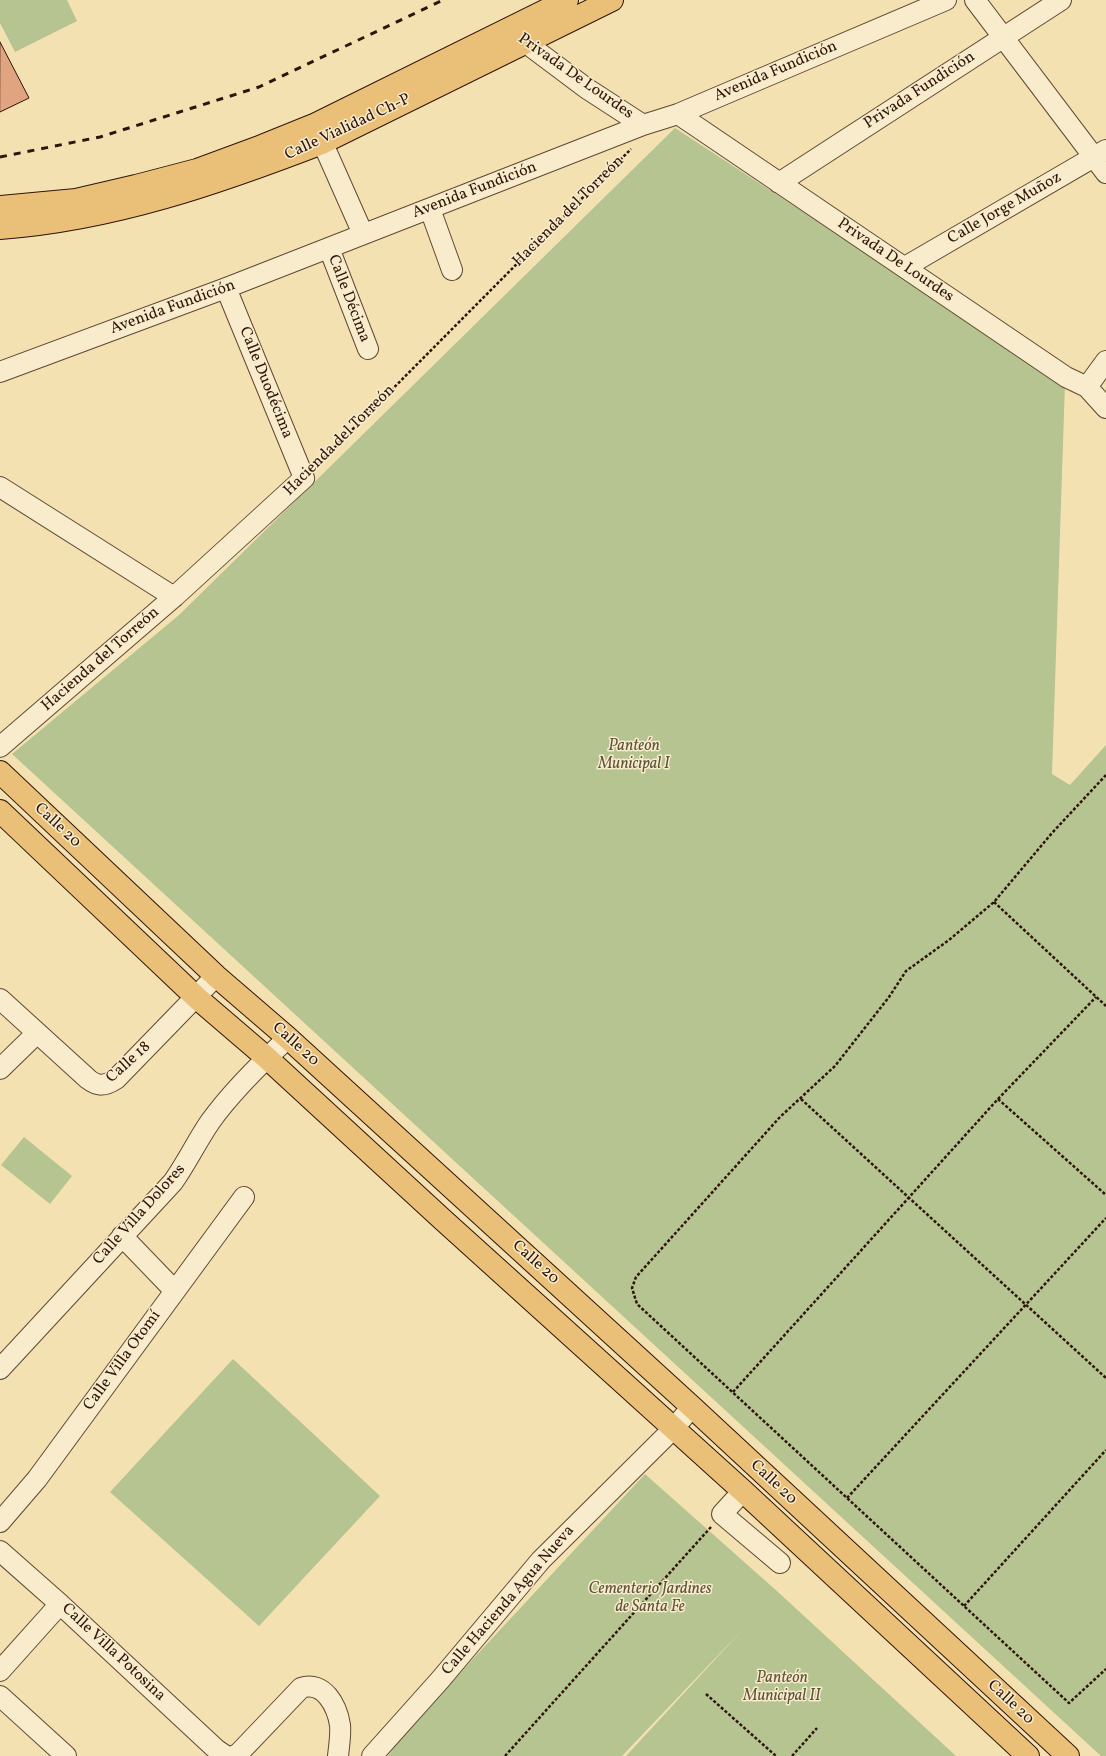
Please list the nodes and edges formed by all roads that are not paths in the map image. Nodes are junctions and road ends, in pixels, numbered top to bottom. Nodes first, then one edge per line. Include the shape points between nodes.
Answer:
1 (567, 0) edge
2 (612, 0) edge
3 (946, 0) edge
4 (975, 0) edge
5 (1061, 0) edge
6 (516, 36) junction
7 (1003, 37) junction
8 (678, 114) junction
9 (643, 125) junction
10 (318, 134) junction
11 (1100, 154) edge
12 (1106, 173) edge
13 (779, 183) junction
14 (0, 208) edge
15 (430, 209) junction
16 (0, 228) edge
17 (363, 234) junction
18 (329, 248) junction
19 (905, 267) junction
20 (452, 270) dead end
21 (226, 288) junction
22 (368, 350) dead end
23 (1106, 360) edge
24 (0, 372) edge
25 (1087, 387) junction
26 (1106, 408) edge
27 (304, 478) joint
28 (0, 487) edge
29 (174, 597) junction
30 (1, 748) edge
31 (0, 772) edge
32 (0, 811) edge
33 (114, 879) junction
34 (94, 900) junction
35 (216, 976) junction
36 (197, 998) junction
37 (0, 999) edge
38 (37, 1033) junction
39 (288, 1038) junction
40 (267, 1058) junction
41 (0, 1069) edge
42 (244, 1197) dead end
43 (497, 1229) junction
44 (122, 1236) junction
45 (475, 1250) junction
46 (174, 1290) junction
47 (0, 1369) edge
48 (692, 1407) junction
49 (673, 1429) junction
50 (743, 1491) junction
51 (0, 1522) edge
52 (821, 1528) junction
53 (802, 1548) junction
54 (0, 1551) edge
55 (780, 1563) dead end
56 (60, 1604) junction
57 (0, 1671) edge
58 (0, 1696) edge
59 (376, 1751) edge
60 (66, 1756) edge
61 (226, 1756) edge
62 (233, 1756) edge
63 (338, 1756) edge
64 (1028, 1756) edge
65 (1068, 1756) edge

1 - 6 main road, Calle Vialidad Ch-P
2 - 6 main road, Calle Vialidad Ch-P
3 - 8 street, Avenida Fundición
4 - 7 street
5 - 7 street, Privada Fundición
6 - 9 street, Privada De Lourdes via 586,88
6 - 10 main road, Calle Vialidad Ch-P
7 - 11 street
7 - 13 street, Privada Fundición
8 - 9 street, Avenida Fundición
8 - 13 street, Privada De Lourdes
9 - 15 street, Avenida Fundición
10 - 14 main road, Calle Vialidad Ch-P via 262,146 197,170 76,200
10 - 16 main road, Calle Vialidad Ch-P via 200,187 140,205 77,219
10 - 17 street
11 - 12 street
11 - 19 street, Calle Jorge Muñoz
13 - 19 street, Privada De Lourdes
15 - 17 street, Avenida Fundición
15 - 20 street
17 - 18 street, Avenida Fundición
18 - 21 street, Avenida Fundición
18 - 22 street, Calle Décima
19 - 25 street, Privada De Lourdes via 1066,377
21 - 24 street, Avenida Fundición
21 - 27 street, Calle Duodécima
23 - 25 street
25 - 26 street
27 - 29 street, Hacienda del Torreón
28 - 29 street
29 - 30 street, Hacienda del Torreón
31 - 33 main road, Calle 20
32 - 34 main road, Calle 20
33 - 34 main road
33 - 35 main road, Calle 20
34 - 36 main road, Calle 20
35 - 36 street, Calle 18
35 - 39 main road, Calle 20
36 - 38 street, Calle 18 via 116,1079 102,1086 88,1079
36 - 40 main road, Calle 20
37 - 38 street, Calle 18
38 - 41 street
39 - 40 street, Calle Villa Dolores
39 - 43 main road, Calle 20
40 - 44 street, Calle Villa Dolores via 211,1121 173,1182
40 - 45 main road, Calle 20
42 - 46 street, Calle Villa Otomí
43 - 45 main road
43 - 48 main road, Calle 20
44 - 46 street
44 - 47 street, Calle Villa Dolores
45 - 49 main road, Calle 20
46 - 51 street, Calle Villa Otomí via 37,1479
48 - 49 street, Calle Hacienda Agua Nueva
48 - 52 main road, Calle 20
49 - 50 main road, Calle 20
49 - 59 street, Calle Hacienda Agua Nueva via 541,1560 440,1680
50 - 53 main road, Calle 20
50 - 55 street via 722,1514
52 - 53 main road
52 - 65 main road, Calle 20
53 - 64 main road, Calle 20
54 - 56 street, Calle Villa Potosina
56 - 57 street
56 - 61 street, Calle Villa Potosina
58 - 60 street
62 - 63 street via 238,1754 301,1688 307,1686 316,1687 328,1695 335,1707 340,1726

